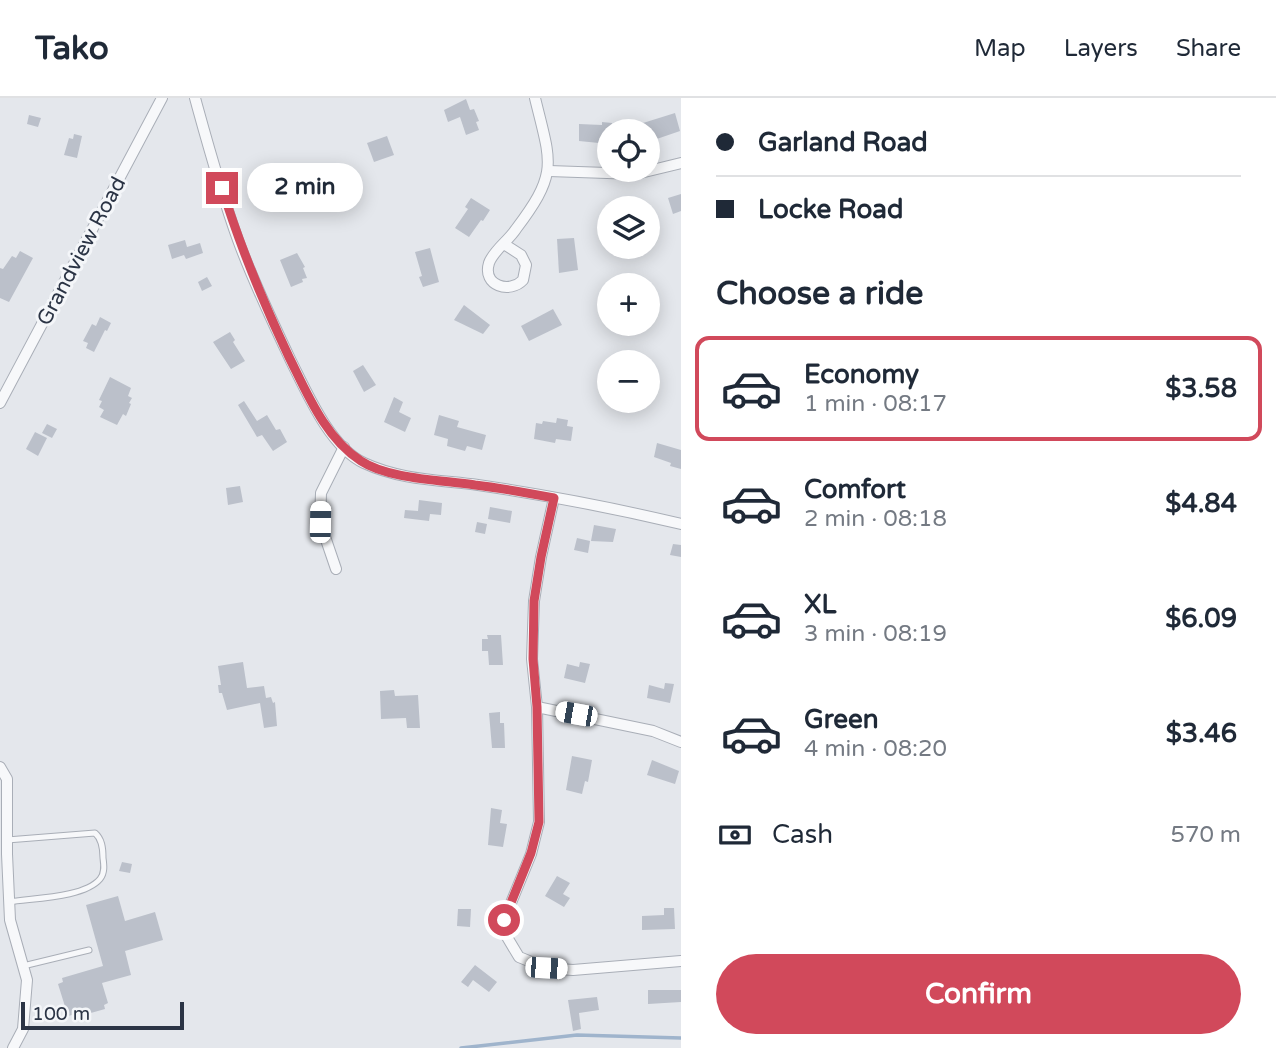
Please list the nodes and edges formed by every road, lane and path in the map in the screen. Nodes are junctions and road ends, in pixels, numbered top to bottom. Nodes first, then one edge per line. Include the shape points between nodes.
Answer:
1 (162, 98) edge
2 (195, 98) edge
3 (536, 98) edge
4 (681, 163) edge
5 (549, 172) junction
6 (504, 244) dead end
7 (0, 403) edge
8 (344, 447) junction
9 (554, 498) junction
10 (681, 524) edge
11 (336, 569) dead end
12 (537, 707) junction
13 (681, 742) edge
14 (0, 767) edge
15 (7, 840) junction
16 (9, 902) junction
17 (89, 950) dead end
18 (681, 961) edge
19 (23, 966) junction
20 (13, 1048) edge

1 - 7 street, Grandview Road
2 - 8 street via 238,240 269,314 309,397
3 - 5 street
4 - 5 street via 636,174
5 - 6 street via 537,200
8 - 9 street via 362,462 405,476
8 - 11 street via 321,493 320,522
9 - 10 street
9 - 12 street via 534,601
12 - 13 street via 641,728
12 - 18 street via 539,822 504,920 507,937 519,957 546,968
14 - 15 street via 7,779
15 - 16 street
15 - 16 lane via 95,833 104,859 100,879 83,891
16 - 19 street
17 - 19 lane
19 - 20 street via 27,980 23,1029

